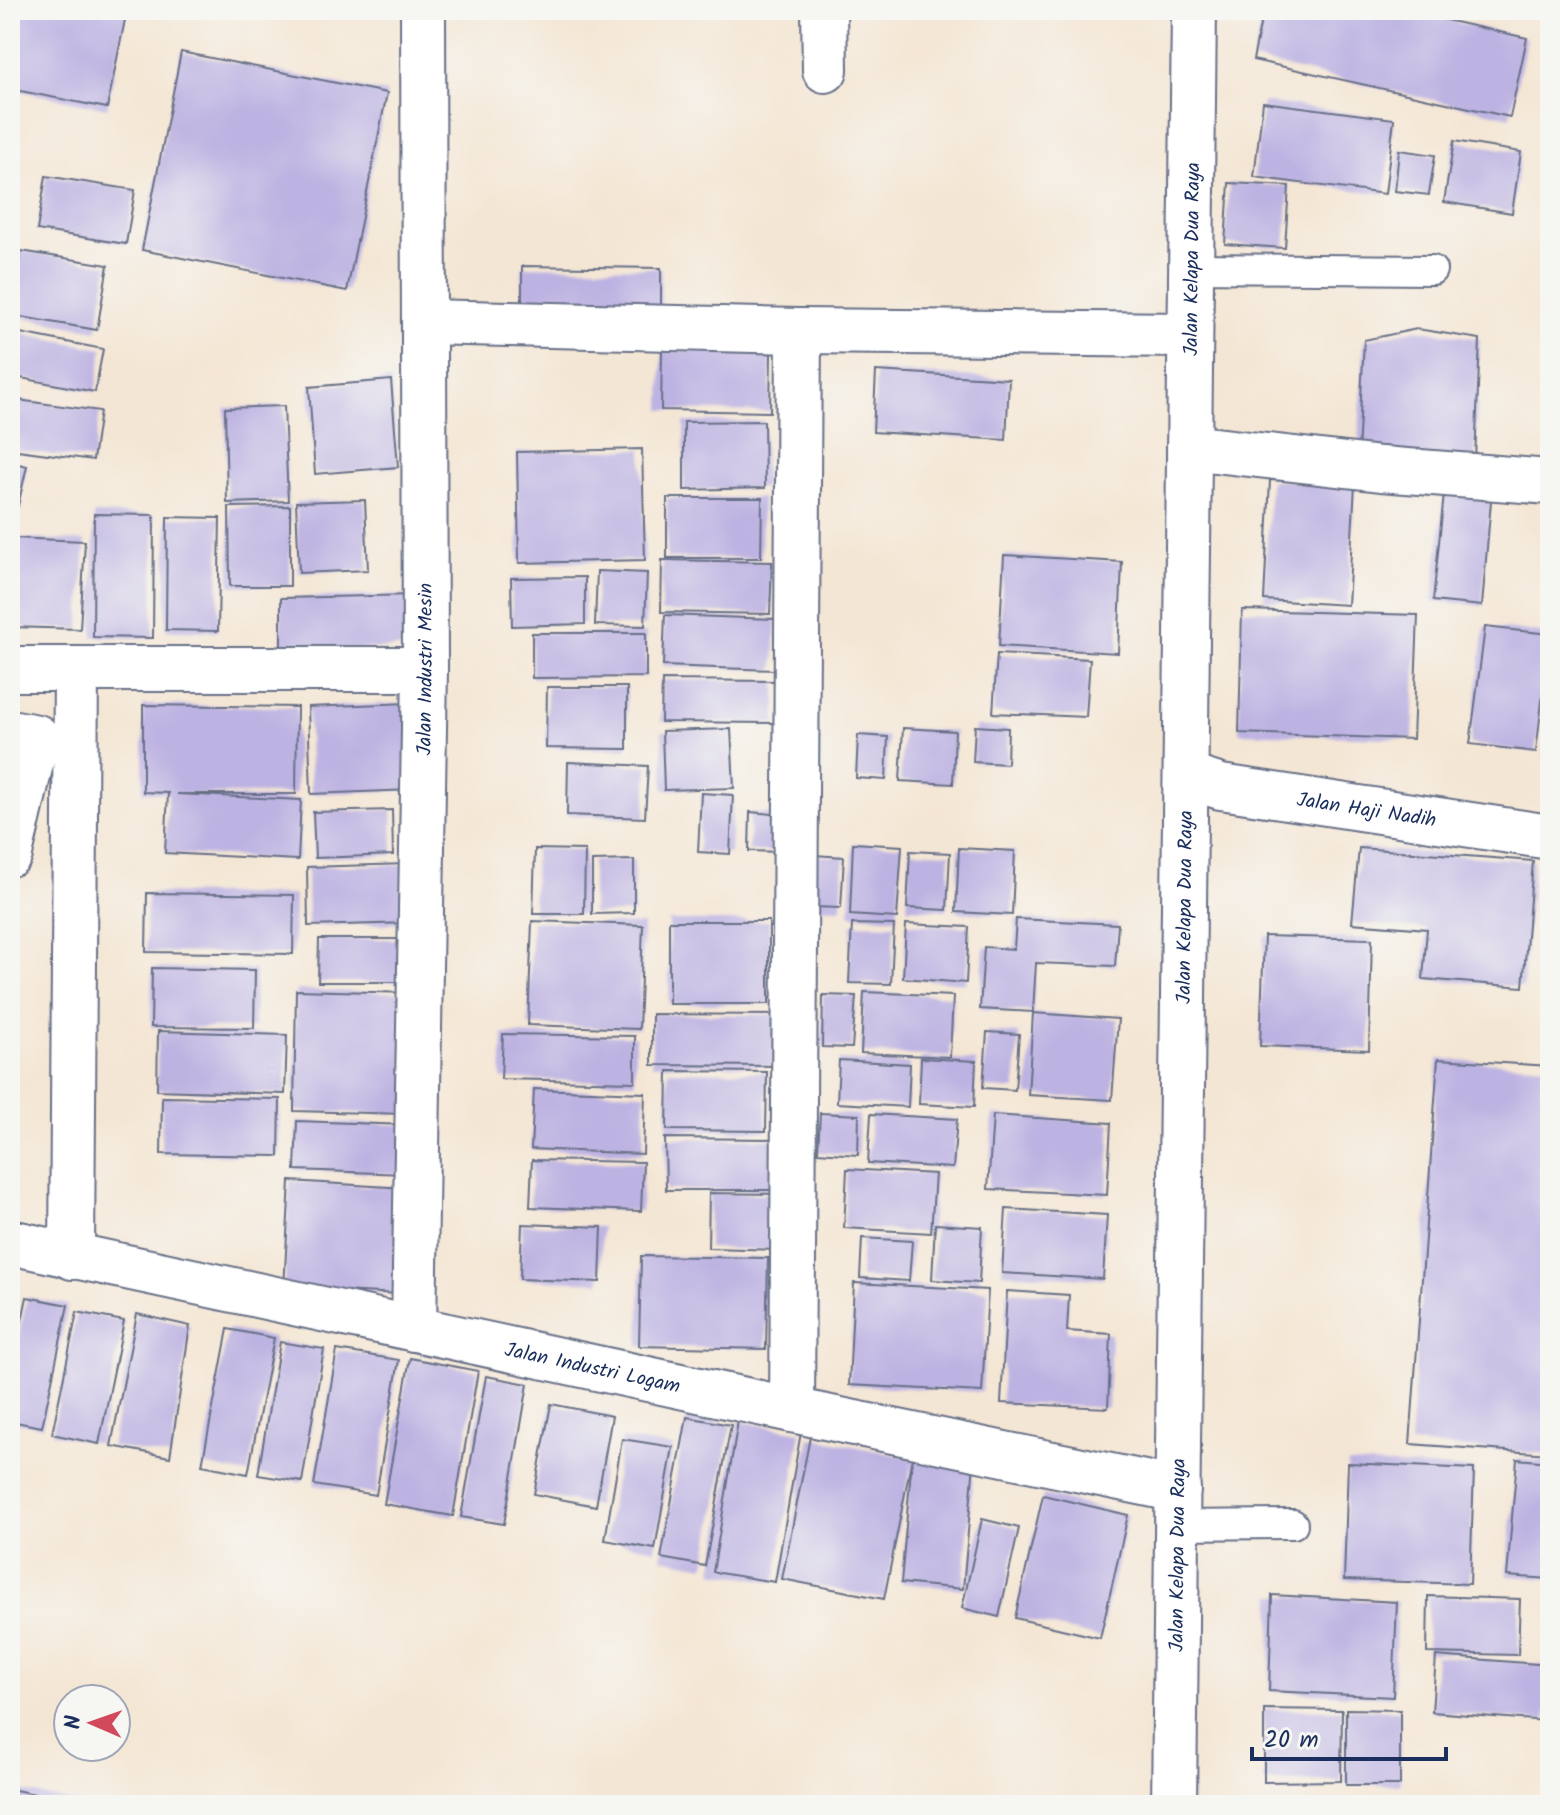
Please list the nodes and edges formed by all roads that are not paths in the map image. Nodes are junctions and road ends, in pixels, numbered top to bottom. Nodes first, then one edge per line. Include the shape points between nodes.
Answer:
1 (423, 10) edge
2 (824, 10) edge
3 (1194, 10) edge
4 (825, 70) dead end
5 (1192, 268) junction
6 (1432, 270) dead end
7 (424, 322) junction
8 (799, 331) junction
9 (1190, 335) junction
10 (1189, 447) junction
11 (1550, 482) edge
12 (10, 669) edge
13 (76, 669) junction
14 (425, 669) junction
15 (23, 734) edge
16 (1186, 776) junction
17 (1550, 837) edge
18 (10, 854) edge
19 (10, 1242) edge
20 (72, 1257) junction
21 (414, 1329) junction
22 (792, 1410) junction
23 (1177, 1507) junction
24 (1293, 1524) dead end
25 (1174, 1805) edge

1 - 7 street, Jalan Industri Mesin
2 - 4 street
3 - 5 street, Jalan Kelapa Dua Raya
5 - 6 lane
5 - 9 street, Jalan Kelapa Dua Raya
7 - 8 street
7 - 14 street, Jalan Industri Mesin
8 - 9 street
8 - 22 street
9 - 10 street, Jalan Kelapa Dua Raya
10 - 11 street
10 - 16 street, Jalan Kelapa Dua Raya
12 - 13 street
13 - 14 street
13 - 20 street
14 - 21 street, Jalan Industri Mesin
15 - 18 street
16 - 17 street, Jalan Haji Nadih via 1221,787
16 - 23 street, Jalan Kelapa Dua Raya
19 - 20 street, Jalan Industri Logam
20 - 21 street, Jalan Industri Logam
21 - 22 street, Jalan Industri Logam
22 - 23 street, Jalan Industri Logam
23 - 24 lane
23 - 25 street, Jalan Kelapa Dua Raya

